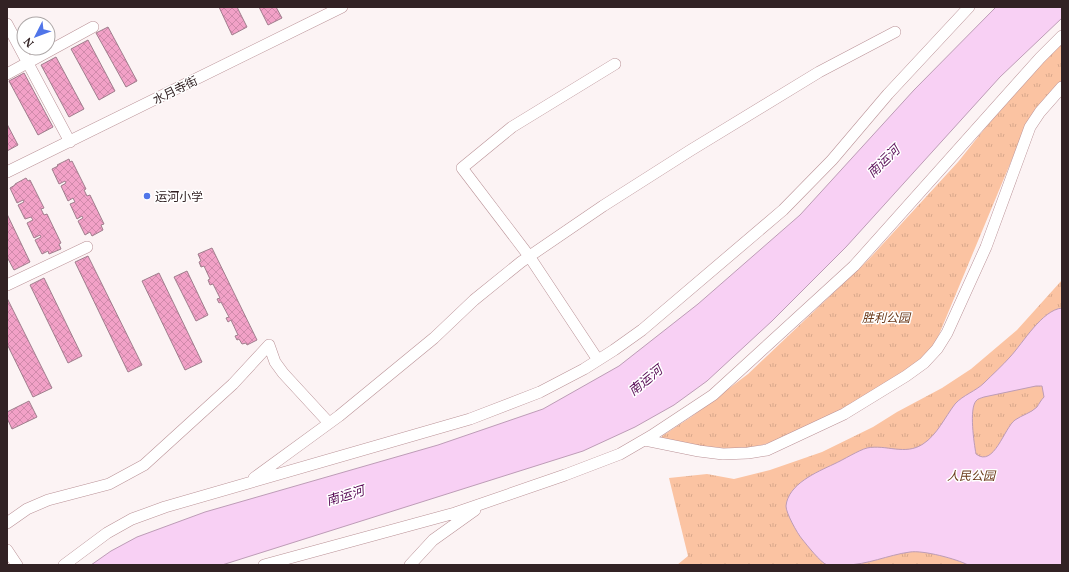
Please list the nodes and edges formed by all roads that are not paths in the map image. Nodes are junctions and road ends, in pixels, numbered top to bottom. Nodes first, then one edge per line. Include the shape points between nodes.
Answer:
1 (342, 7) edge
2 (969, 7) edge
3 (7, 24) edge
4 (93, 27) dead end
5 (895, 32) dead end
6 (1062, 36) edge
7 (28, 63) junction
8 (615, 64) dead end
9 (7, 74) edge
10 (1062, 87) edge
11 (70, 142) junction
12 (7, 172) edge
13 (87, 247) dead end
14 (530, 256) junction
15 (8, 283) edge
16 (598, 360) junction
17 (329, 423) junction
18 (645, 440) junction
19 (247, 483) junction
20 (484, 503) junction
21 (7, 523) edge
22 (7, 550) edge
23 (17, 565) edge
24 (64, 565) edge
25 (264, 565) edge
26 (410, 565) edge

1 - 11 street, 水月寺街
2 - 16 street via 888,94 832,160 783,210 642,330
3 - 7 street
4 - 7 street
5 - 14 street via 819,72 603,206
6 - 18 street via 854,266 713,395
7 - 9 street
7 - 11 street
8 - 14 street via 512,127 462,168
10 - 18 street via 1030,127 986,247 954,318 937,349 924,362 844,414 767,450 723,454
11 - 12 street, 水月寺街
13 - 15 street
14 - 16 street
14 - 17 street
16 - 19 street via 540,392 470,419
17 - 19 street
17 - 21 street via 283,373 269,345 233,384 144,465 109,484 48,500 27,509
18 - 20 street via 620,454
19 - 24 street via 132,519 107,532
20 - 25 street
20 - 26 street via 433,540
22 - 23 street

